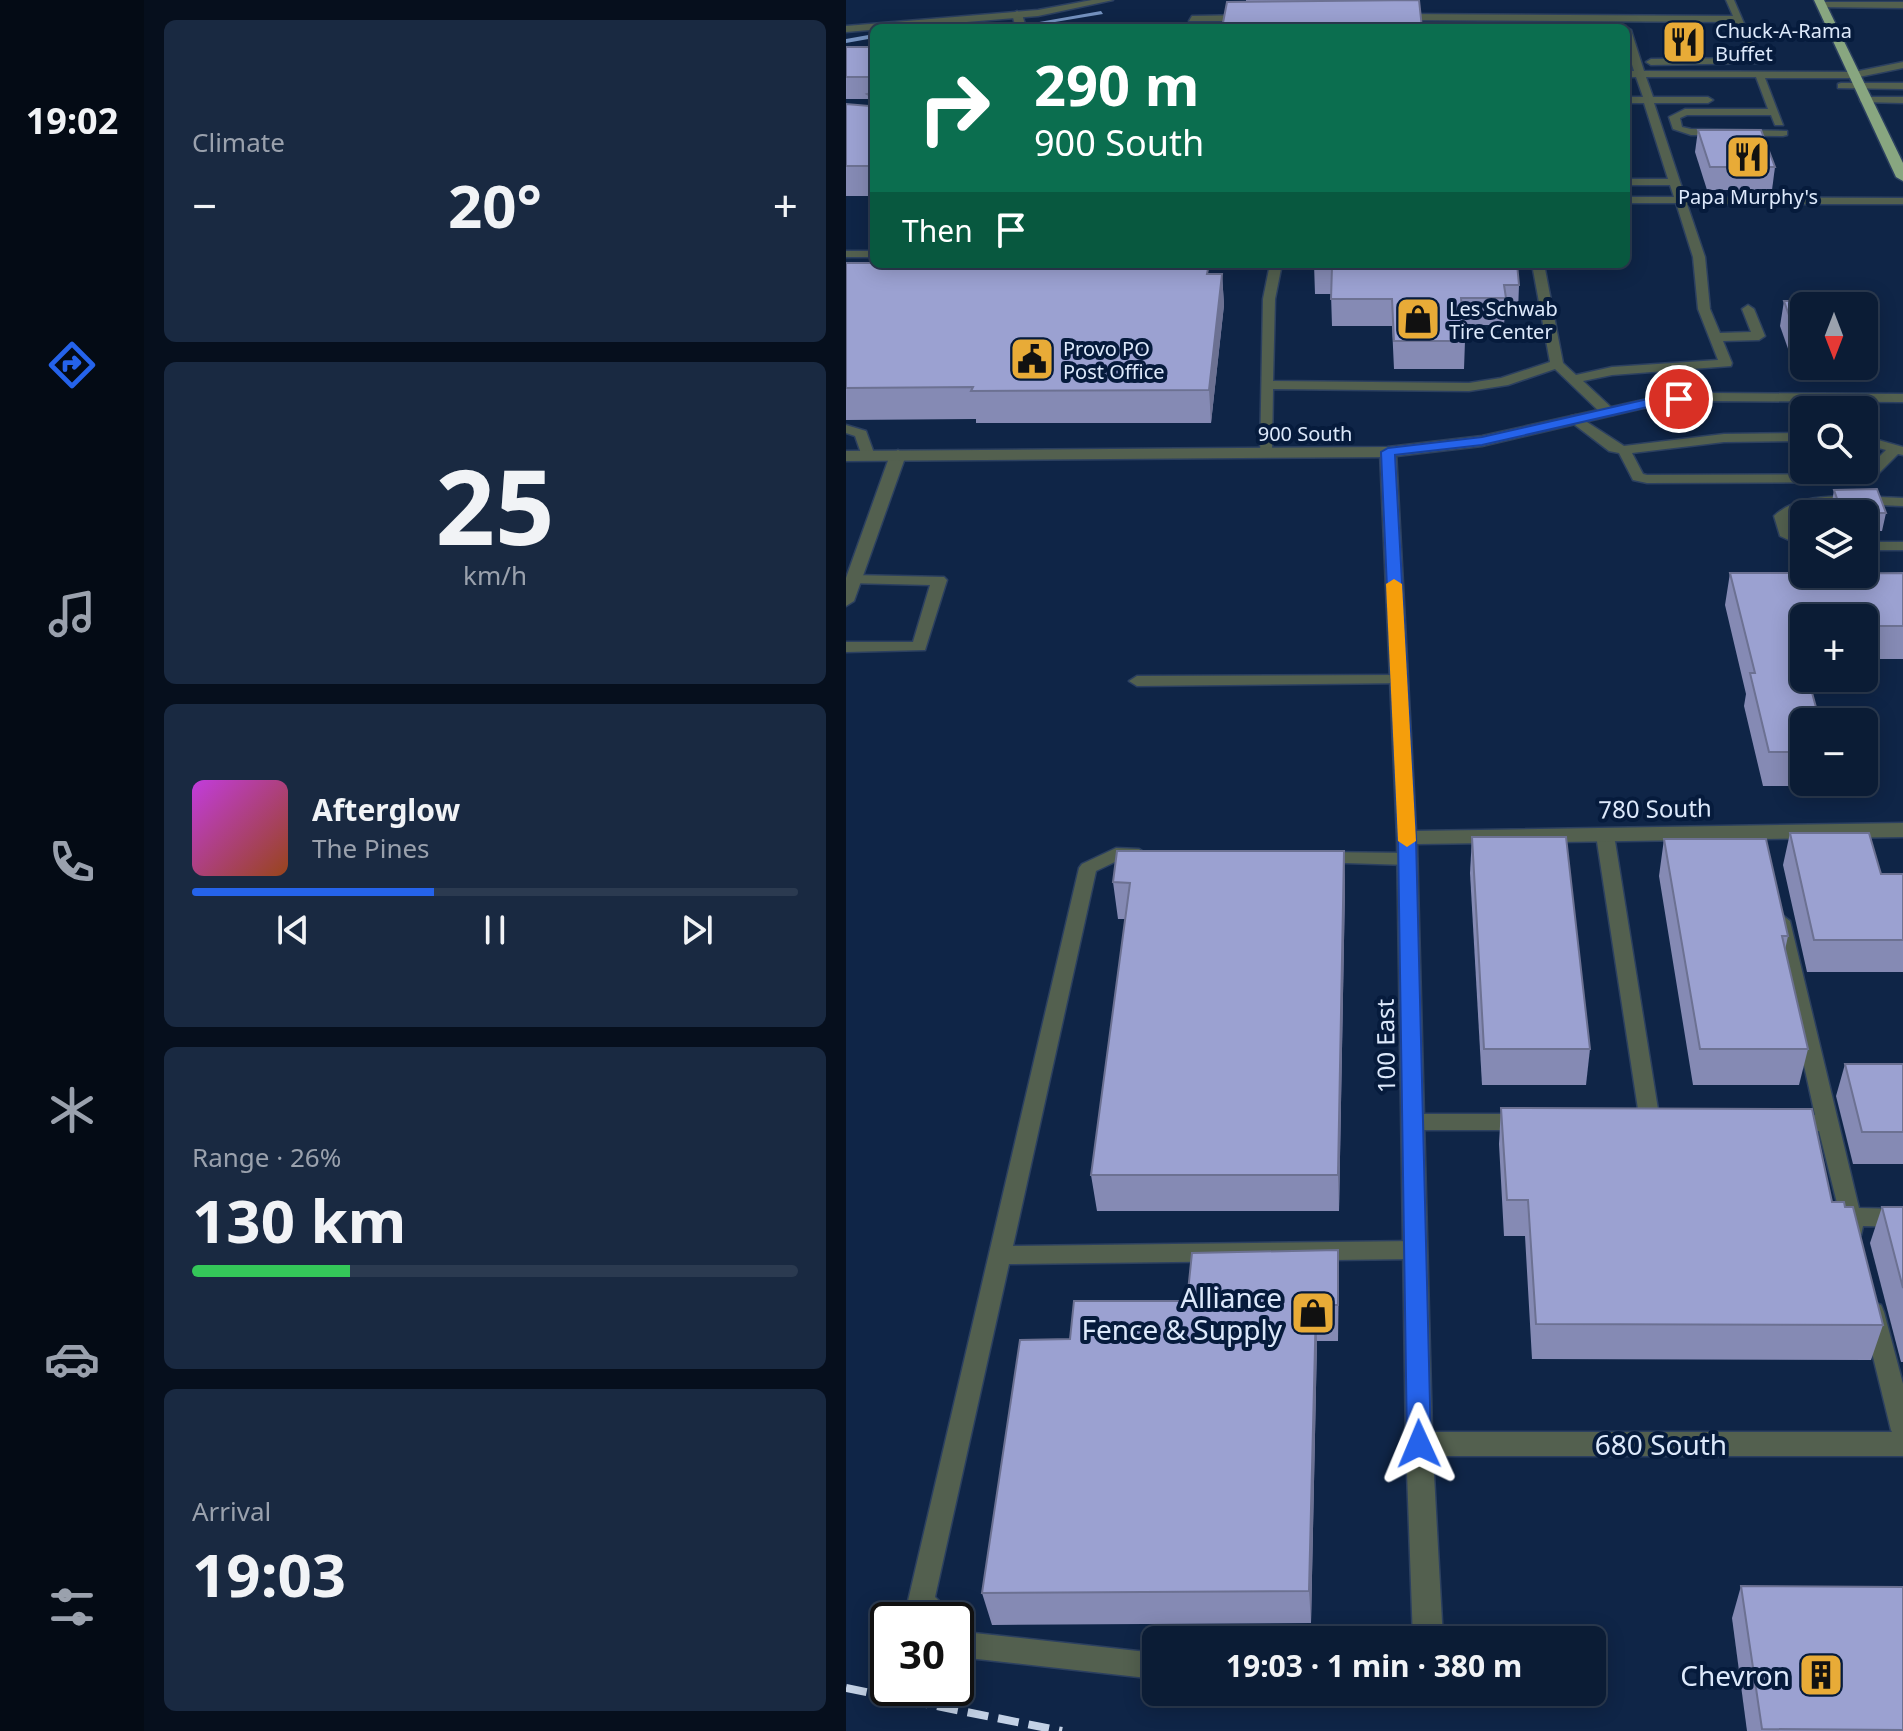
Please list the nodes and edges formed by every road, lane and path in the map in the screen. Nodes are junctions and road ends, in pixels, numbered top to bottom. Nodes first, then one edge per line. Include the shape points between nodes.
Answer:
1 (1108, 0) edge
2 (1730, 0) edge
3 (1821, 2) edge
4 (1902, 7) edge
5 (1452, 12) junction
6 (1017, 14) junction
7 (1393, 17) edge
8 (1254, 18) edge
9 (1738, 19) junction
10 (1194, 20) edge
11 (900, 24) edge
12 (1020, 24) edge
13 (1455, 24) edge
14 (1613, 24) edge
15 (1630, 26) edge
16 (870, 27) edge
17 (846, 29) edge
18 (1630, 41) edge
19 (1637, 62) junction
20 (1903, 65) edge
21 (1630, 74) edge
22 (1641, 74) junction
23 (1759, 74) junction
24 (1856, 80) junction
25 (1630, 86) edge
26 (1645, 86) junction
27 (1765, 86) junction
28 (1903, 86) edge
29 (1630, 100) edge
30 (1649, 100) junction
31 (1771, 100) junction
32 (1865, 100) junction
33 (1903, 100) edge
34 (1775, 112) junction
35 (1783, 133) junction
36 (1662, 140) junction
37 (1897, 154) edge
38 (1903, 177) edge
39 (1630, 182) edge
40 (1676, 182) junction
41 (1630, 200) edge
42 (1903, 201) edge
43 (1684, 206) junction
44 (1811, 206) junction
45 (1630, 211) edge
46 (1903, 212) edge
47 (846, 254) edge
48 (870, 254) edge
49 (1275, 268) edge
50 (1539, 268) edge
51 (1748, 309) dead end
52 (1716, 337) junction
53 (1557, 364) junction
54 (1576, 379) junction
55 (1267, 385) junction
56 (1903, 398) edge
57 (1608, 412) junction
58 (1576, 419) junction
59 (846, 429) edge
60 (1790, 437) edge
61 (1878, 444) edge
62 (1624, 450) junction
63 (1899, 450) edge
64 (1388, 452) junction
65 (1265, 453) junction
66 (898, 455) junction
67 (846, 456) edge
68 (868, 456) junction
69 (1878, 502) edge
70 (1903, 502) edge
71 (1790, 509) edge
72 (1790, 537) edge
73 (1878, 546) edge
74 (1903, 546) edge
75 (853, 560) edge
76 (853, 580) junction
77 (846, 601) edge
78 (846, 647) edge
79 (1399, 680) junction
80 (1137, 681) dead end
81 (1903, 830) edge
82 (1605, 835) junction
83 (1408, 849) junction
84 (1162, 855) edge
85 (1300, 857) edge
86 (1775, 894) edge
87 (1412, 1122) junction
88 (1539, 1122) edge
89 (1650, 1122) edge
90 (1768, 1123) edge
91 (1827, 1123) junction
92 (1850, 1217) junction
93 (1903, 1218) edge
94 (1857, 1248) edge
95 (1415, 1250) junction
96 (1000, 1255) junction
97 (1869, 1293) edge
98 (1903, 1430) edge
99 (1419, 1444) junction
100 (1903, 1444) edge
101 (922, 1602) edge
102 (1427, 1626) edge
103 (974, 1646) edge
104 (1142, 1664) edge

1 - 6 street
2 - 9 lane
3 - 4 street
3 - 24 highway
5 - 7 lane
5 - 13 lane
5 - 14 lane via 1559,15
6 - 11 street
6 - 12 lane
8 - 10 lane
9 - 15 lane
9 - 19 lane via 1758,61
16 - 17 street
18 - 19 lane
19 - 22 lane
20 - 24 lane
21 - 22 lane
22 - 23 lane
22 - 26 lane
23 - 24 lane
23 - 27 lane
24 - 27 lane
24 - 28 lane
24 - 32 highway
25 - 26 lane
26 - 27 lane
26 - 30 lane
27 - 31 lane
29 - 30 lane
30 - 31 lane
30 - 36 lane
31 - 34 lane
32 - 33 lane
32 - 37 highway
34 - 35 lane
34 - 35 lane via 1685,112 1674,117 1678,129 1691,132
35 - 36 lane via 1786,141
36 - 40 lane
37 - 38 highway
39 - 40 lane
40 - 43 lane
41 - 43 lane
42 - 44 lane
43 - 44 lane
43 - 45 lane
43 - 52 lane via 1699,257 1704,309
44 - 46 lane
47 - 48 lane
49 - 55 lane via 1269,299
50 - 53 lane
51 - 52 lane via 1759,336
52 - 54 lane via 1726,363 1612,371
53 - 54 lane
53 - 55 lane via 1469,387
54 - 57 lane
55 - 65 lane
56 - 57 street, 900 South via 1706,397
57 - 58 street, 900 South
58 - 62 lane
58 - 64 street, 900 South via 1482,441
59 - 68 lane via 861,434
60 - 62 lane via 1731,437
61 - 63 lane
62 - 63 lane via 1638,477 1647,479 1866,478
64 - 65 street, 900 South
64 - 79 street, 100 East
65 - 66 street, 900 South
66 - 68 street, 900 South
66 - 75 street
67 - 68 street, 900 South
69 - 70 lane
71 - 72 lane via 1781,516
73 - 74 lane
75 - 76 street
76 - 77 street
76 - 78 lane via 939,580 919,647
79 - 80 lane
79 - 83 street, 100 East
81 - 82 street, 780 South via 1763,840
82 - 83 street, 780 South
82 - 89 lane
83 - 85 lane
83 - 87 street, 100 East
84 - 96 lane via 1116,854 1088,868
86 - 91 lane
87 - 88 lane
87 - 95 street, 100 East
90 - 91 lane
91 - 92 lane
92 - 93 lane
92 - 94 lane
95 - 96 lane
95 - 99 street, 100 East
96 - 101 lane
97 - 98 lane
99 - 100 street, 680 South
99 - 102 street, 100 East
103 - 104 lane

